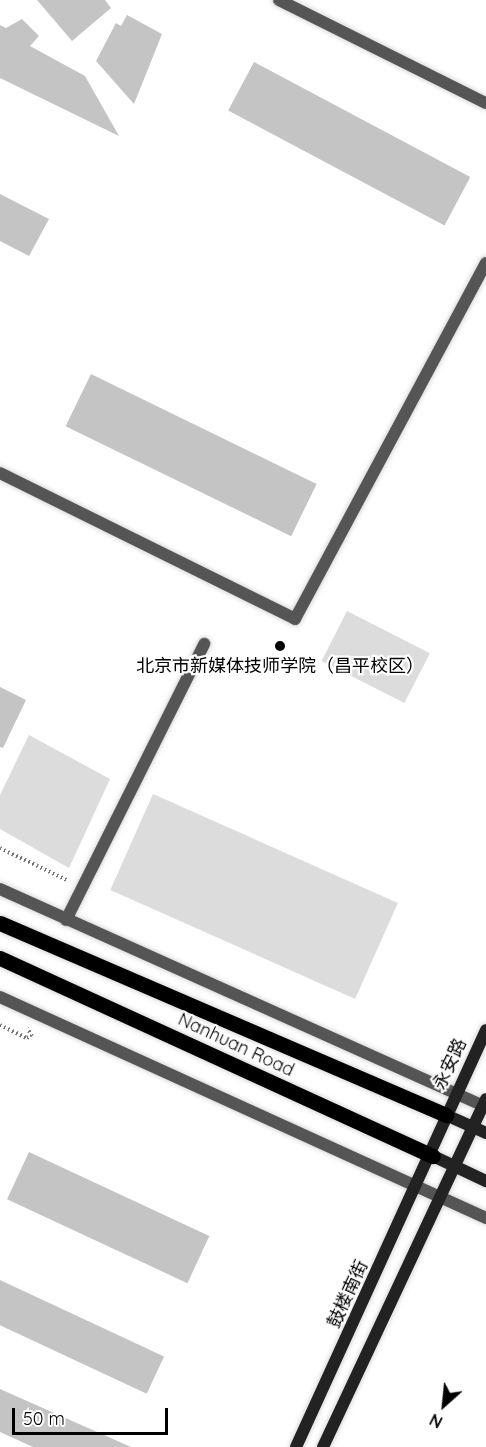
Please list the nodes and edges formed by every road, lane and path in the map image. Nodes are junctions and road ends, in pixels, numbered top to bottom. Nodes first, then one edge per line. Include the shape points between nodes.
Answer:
1 (282, 1) edge
2 (486, 103) edge
3 (486, 263) edge
4 (0, 474) edge
5 (204, 644) dead end
6 (0, 848) edge
7 (69, 881) dead end
8 (0, 889) edge
9 (66, 920) junction
10 (0, 922) edge
11 (0, 958) edge
12 (0, 996) edge
13 (17, 1022) dead end
14 (0, 1025) edge
15 (486, 1030) edge
16 (455, 1093) junction
17 (485, 1104) edge
18 (446, 1115) junction
19 (472, 1127) junction
20 (486, 1133) edge
21 (433, 1156) junction
22 (456, 1167) junction
23 (486, 1181) edge
24 (418, 1186) junction
25 (442, 1197) junction
26 (486, 1218) edge
27 (296, 1447) edge
28 (323, 1447) edge

1 - 2 street
3 - 4 street via 295,619
5 - 9 street
6 - 7 path
8 - 9 street
9 - 16 street
10 - 18 main road, Nanhuan Road
11 - 21 main road, Nanhuan Road
12 - 24 street
13 - 14 path via 32,1036 27,1038
15 - 16 main road, 永安路
16 - 17 street
16 - 18 main road, 永安路
17 - 19 main road
18 - 19 main road
18 - 21 main road, 永安路
19 - 20 main road
19 - 22 main road
21 - 22 main road, Nanhuan Road
21 - 24 main road, 鼓楼南街
22 - 23 main road, Nanhuan Road
22 - 25 main road
24 - 25 street
24 - 27 main road, 鼓楼南街
25 - 26 street
25 - 28 main road

